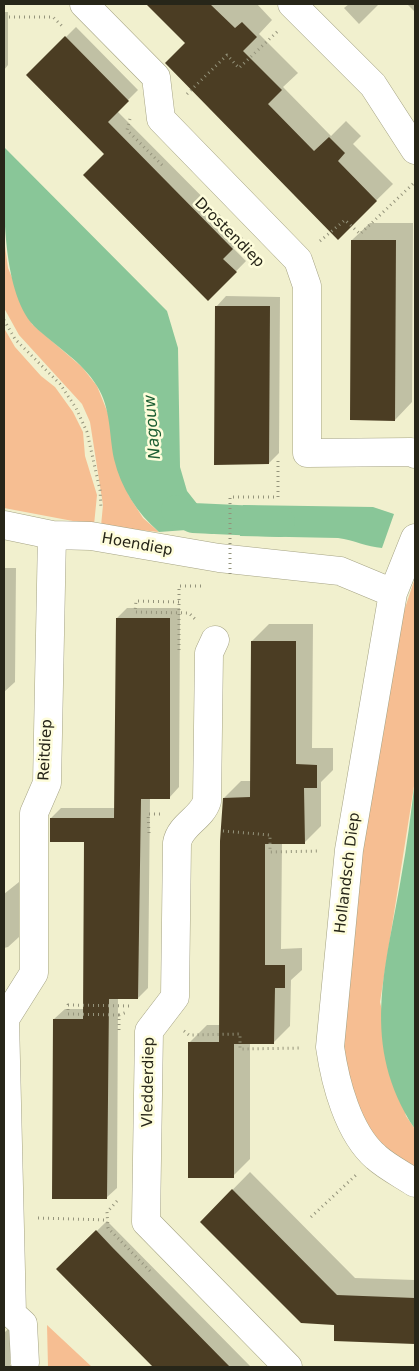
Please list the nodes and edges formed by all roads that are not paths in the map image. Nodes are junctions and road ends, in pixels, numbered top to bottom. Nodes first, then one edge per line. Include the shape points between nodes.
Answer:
1 (84, 4) edge
2 (296, 7) edge
3 (415, 150) edge
4 (415, 454) edge
5 (4, 525) edge
6 (52, 535) junction
7 (415, 538) edge
8 (393, 593) junction
9 (215, 640) dead end
10 (13, 989) edge
11 (415, 1183) edge
12 (25, 1362) dead end
13 (288, 1367) edge

1 - 4 street, Drostendiep via 156,77 161,119 298,260 308,286 307,453
2 - 3 street via 373,85
5 - 6 street, Hoendiep
6 - 8 street, Hoendiep via 91,536 193,554 340,571
6 - 10 street, Reitdiep via 47,782 34,813 34,973
7 - 8 street, Hollandsch Diep
8 - 11 street, Hollandsch Diep via 348,850 330,1047 335,1077 355,1130 375,1157
9 - 13 street, Vledderdiep via 209,653 207,801 178,838 175,997 149,1031 146,1222
10 - 12 street, Reitdiep via 5,1019 8,1218 12,1314 23,1324

